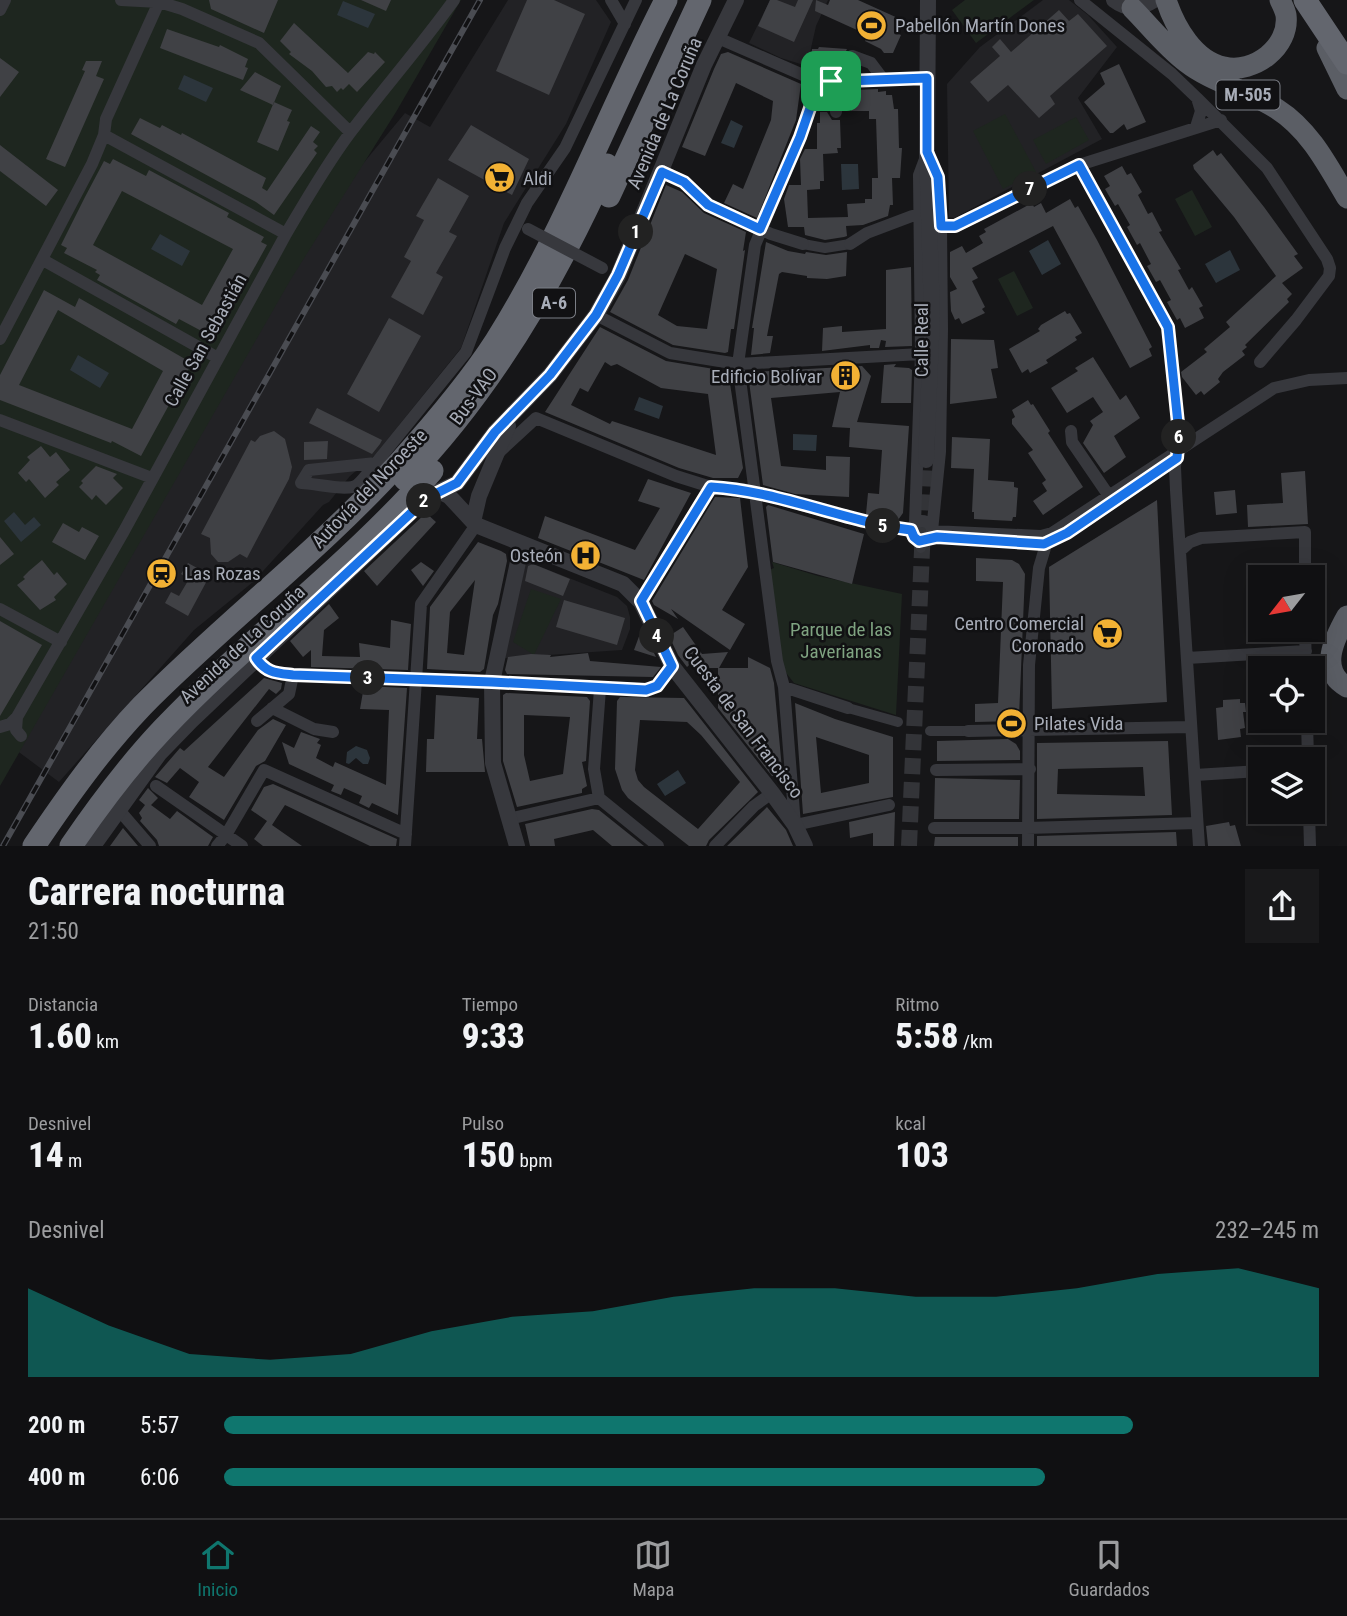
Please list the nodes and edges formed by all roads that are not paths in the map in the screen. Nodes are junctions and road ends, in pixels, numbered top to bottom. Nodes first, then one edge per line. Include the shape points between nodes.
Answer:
1 (5, 0) edge
2 (121, 0) edge
3 (454, 0) edge
4 (611, 0) edge
5 (636, 0) edge
6 (655, 0) edge
7 (666, 0) edge
8 (683, 0) edge
9 (700, 0) edge
10 (736, 0) edge
11 (1080, 0) edge
12 (1154, 0) edge
13 (1166, 0) edge
14 (1280, 0) edge
15 (1294, 0) edge
16 (1305, 0) edge
17 (927, 1) edge
18 (159, 2) edge
19 (184, 4) edge
20 (1123, 4) edge
21 (0, 10) edge
22 (625, 24) junction
23 (718, 38) junction
24 (852, 57) dead end
25 (634, 62) junction
26 (1347, 63) edge
27 (927, 78) junction
28 (883, 79) junction
29 (836, 80) junction
30 (819, 82) junction
31 (1347, 89) edge
32 (1197, 98) junction
33 (836, 112) dead end
34 (1221, 120) junction
35 (1196, 127) junction
36 (351, 132) junction
37 (104, 135) junction
38 (927, 152) junction
39 (1079, 165) junction
40 (662, 172) junction
41 (1347, 198) edge
42 (920, 216) junction
43 (523, 226) junction
44 (941, 226) junction
45 (760, 229) junction
46 (286, 234) junction
47 (803, 244) joint
48 (850, 244) joint
49 (43, 260) junction
50 (618, 275) junction
51 (596, 315) junction
52 (0, 339) edge
53 (921, 354) junction
54 (218, 358) junction
55 (1259, 362) dead end
56 (738, 364) junction
57 (1347, 378) edge
58 (1347, 386) edge
59 (513, 415) junction
60 (0, 420) edge
61 (1071, 431) dead end
62 (1182, 452) junction
63 (496, 456) junction
64 (926, 460) tunnel mouth
65 (376, 463) junction
66 (152, 478) junction
67 (459, 480) junction
68 (711, 487) junction
69 (439, 491) junction
70 (756, 493) junction
71 (479, 496) junction
72 (1109, 496) junction
73 (475, 523) junction
74 (913, 526) junction
75 (1201, 538) junction
76 (926, 539) junction
77 (1043, 540) junction
78 (519, 544) junction
79 (1181, 550) junction
80 (1305, 565) edge
81 (641, 601) junction
82 (0, 609) edge
83 (1347, 616) edge
84 (61, 642) junction
85 (1306, 642) edge
86 (1306, 651) junction
87 (1306, 656) edge
88 (256, 658) junction
89 (1187, 658) junction
90 (672, 666) junction
91 (293, 675) junction
92 (416, 680) junction
93 (492, 682) junction
94 (784, 687) junction
95 (1347, 687) edge
96 (600, 689) junction
97 (272, 708) junction
98 (848, 708) joint
99 (17, 716) junction
100 (257, 721) dead end
101 (898, 722) dead end
102 (0, 727) edge
103 (1191, 727) junction
104 (1030, 730) junction
105 (968, 731) joint
106 (333, 732) dead end
107 (930, 732) dead end
108 (21, 736) dead end
109 (1030, 769) junction
110 (936, 770) dead end
111 (1248, 772) edge
112 (1195, 775) junction
113 (156, 786) dead end
114 (772, 793) junction
115 (599, 798) junction
116 (893, 805) dead end
117 (119, 810) junction
118 (509, 819) junction
119 (1198, 823) junction
120 (1309, 824) edge
121 (794, 825) junction
122 (934, 828) dead end
123 (1027, 828) junction
124 (226, 835) junction
125 (406, 840) edge
126 (34, 846) edge
127 (52, 846) edge
128 (71, 846) edge
129 (93, 846) edge
130 (150, 846) edge
131 (217, 846) edge
132 (242, 846) edge
133 (517, 846) edge
134 (659, 846) edge
135 (715, 846) edge
136 (805, 846) edge
137 (1028, 846) edge
138 (1199, 846) edge
139 (1310, 846) edge

1 - 21 street
2 - 18 street
3 - 36 street, Calle San Sebastián
4 - 22 street
5 - 22 street
6 - 25 highway
7 - 25 highway, Autovía del Noroeste / A-6
8 - 127 highway, Bus-VAO via 583,216 543,292 487,379 428,453 358,527 149,722 99,779
9 - 128 highway, Autovía del Noroeste / A-6 via 562,291 502,386 421,483 163,729 106,795
10 - 23 street, Avenida de La Coruña
11 - 32 street
12 - 20 street via 1147,5
13 - 14 highway via 1190,45 1224,67 1244,68 1275,50 1286,16
15 - 31 highway via 1308,16
16 - 26 highway
17 - 27 street, Calle Real
18 - 19 street
18 - 37 street via 106,118
19 - 36 street via 259,43
20 - 41 highway, M-505 via 1184,61 1213,80 1277,109 1319,150
22 - 43 street via 565,148 527,203
23 - 30 street
23 - 40 street, Avenida de La Coruña
24 - 28 street via 871,63
25 - 126 highway, Autovía del Noroeste / A-6 via 583,180 534,276 494,344 449,403 348,514 141,708 83,775
27 - 28 street
27 - 38 street, Calle Real
28 - 29 street
29 - 30 street
29 - 33 street
30 - 45 street
32 - 34 street
32 - 35 street via 1201,111
34 - 35 street
34 - 55 street via 1267,167 1330,268 1296,320
35 - 39 street
36 - 46 street, Calle San Sebastián
37 - 46 street
37 - 49 street
38 - 42 street, Calle Real via 919,175
38 - 44 street, Calle Real via 938,177
38 - 64 street, Calle Real via 932,316
39 - 44 street via 955,226
39 - 62 street via 1168,327
40 - 45 street via 684,182 708,205
40 - 50 street, Avenida de La Coruña
42 - 48 street via 867,233
42 - 53 street, Calle Real
43 - 50 street, bridge
43 - 65 street via 493,279 466,352
44 - 76 street, Calle Real via 942,412
45 - 47 street
45 - 56 street
46 - 54 street, Calle San Sebastián
47 - 48 street via 825,248
49 - 52 street
49 - 54 street
50 - 51 street, Avenida de La Coruña
51 - 56 street via 670,353
51 - 59 street, Avenida de La Coruña
53 - 56 street
53 - 74 street, Calle Real
54 - 66 street, Calle San Sebastián
56 - 70 street
57 - 62 street via 1292,382 1274,388
58 - 62 street via 1279,393
59 - 63 street, Avenida de La Coruña
59 - 67 street, Avenida de La Coruña
60 - 66 street
61 - 72 street via 1072,442
62 - 72 street
62 - 75 street via 1186,531
62 - 77 street via 1067,533
62 - 79 street via 1176,490
63 - 68 street via 536,418
63 - 71 street, Avenida de La Coruña
65 - 65 street via 309,470 301,483 350,488
66 - 84 street, Calle San Sebastián
67 - 69 street, Avenida de La Coruña
67 - 71 street via 463,496
68 - 70 street
68 - 81 street
69 - 73 street, Cuesta de San Francisco
69 - 88 street, Avenida de La Coruña
70 - 74 street via 864,522
70 - 94 street via 776,661
71 - 73 street
72 - 77 street
73 - 78 street, Cuesta de San Francisco
73 - 92 street via 421,604
74 - 76 street via 914,537
74 - 76 street via 925,521 930,525
75 - 79 street
75 - 80 street via 1305,533
76 - 77 street
77 - 104 street via 1029,665
78 - 81 street, Cuesta de San Francisco via 623,584
78 - 93 street
79 - 89 street
81 - 90 street, Cuesta de San Francisco
82 - 84 street
83 - 95 highway via 1331,650 1329,668
84 - 99 street, Calle San Sebastián
85 - 86 street
86 - 87 street
86 - 89 street
88 - 91 street via 272,673
88 - 117 street, Avenida de La Coruña via 159,754
89 - 103 street
90 - 96 street via 657,686 646,690
90 - 114 street, Cuesta de San Francisco
91 - 92 street
91 - 97 street via 289,694
92 - 93 street
92 - 125 street
93 - 96 street
93 - 118 street via 493,763
94 - 98 street
94 - 121 street
96 - 115 street via 594,769
97 - 100 street
97 - 106 street via 314,729
98 - 101 street
99 - 102 street, Calle San Sebastián
99 - 108 street via 16,730
103 - 104 street
103 - 112 street
104 - 105 street
104 - 109 street
105 - 107 street
109 - 110 street
109 - 123 street
111 - 112 street
112 - 119 street
113 - 124 street
114 - 121 street, Cuesta de San Francisco
114 - 135 street
115 - 118 street
115 - 134 street
116 - 121 street
117 - 129 street, Avenida de La Coruña
117 - 130 street
118 - 133 street
119 - 123 street
119 - 138 street
120 - 139 street
121 - 136 street, Cuesta de San Francisco
122 - 123 street
123 - 137 street
124 - 125 street via 264,770
124 - 131 street
124 - 132 street

